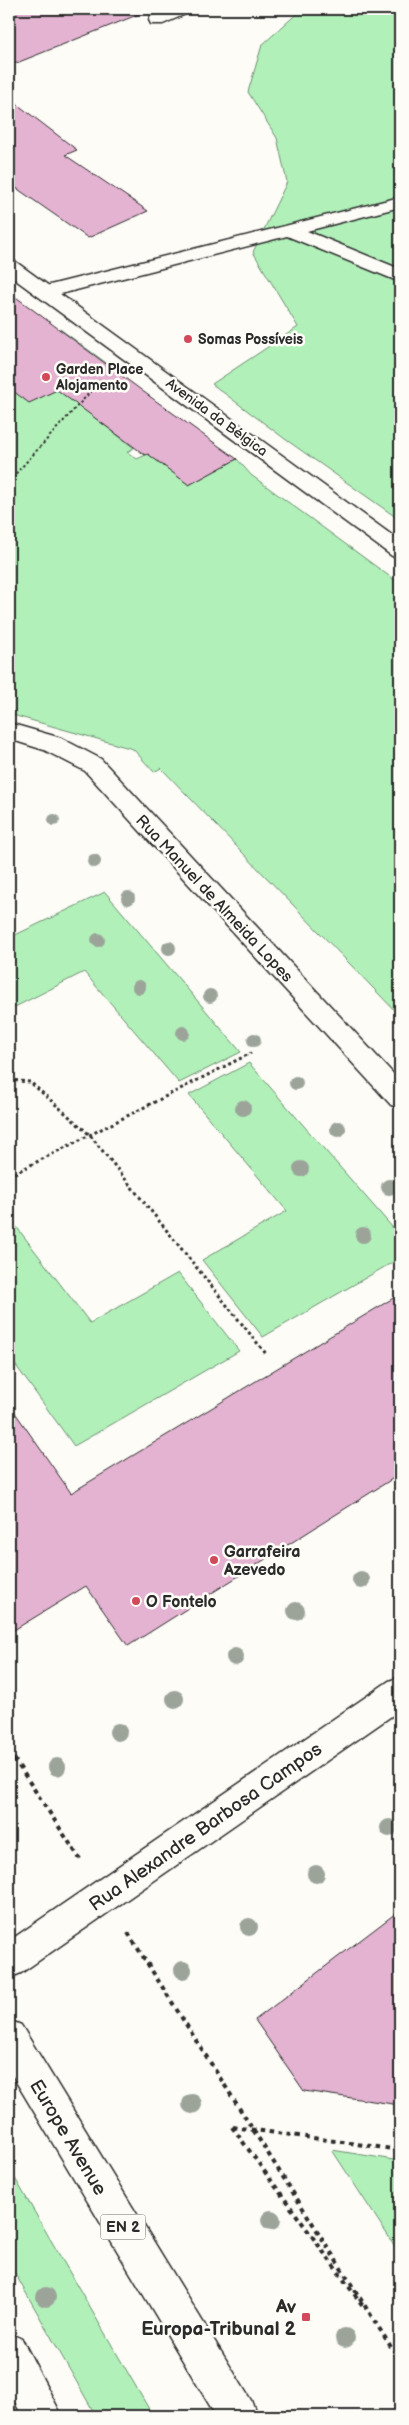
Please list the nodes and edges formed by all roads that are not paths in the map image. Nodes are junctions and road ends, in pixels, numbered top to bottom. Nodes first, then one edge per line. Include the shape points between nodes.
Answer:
1 (182, 9) edge
2 (157, 20) dead end
3 (400, 202) edge
4 (288, 230) junction
5 (9, 266) edge
6 (400, 276) edge
7 (45, 292) junction
8 (400, 552) edge
9 (9, 730) edge
10 (400, 1098) edge
11 (400, 1692) edge
12 (9, 1961) edge
13 (9, 2037) edge
14 (9, 2352) edge
15 (43, 2416) edge
16 (238, 2416) edge

1 - 2 main road
3 - 4 main road
4 - 6 main road
4 - 7 main road
5 - 7 main road, Avenida da Bélgica
7 - 8 main road, Avenida da Bélgica
9 - 10 main road, Rua Manuel de Almeida Lopes via 44,739 93,765
11 - 12 main road, Rua Alexandre Barbosa Campos
13 - 16 main road, Europe Avenue / EN 2
14 - 15 main road

